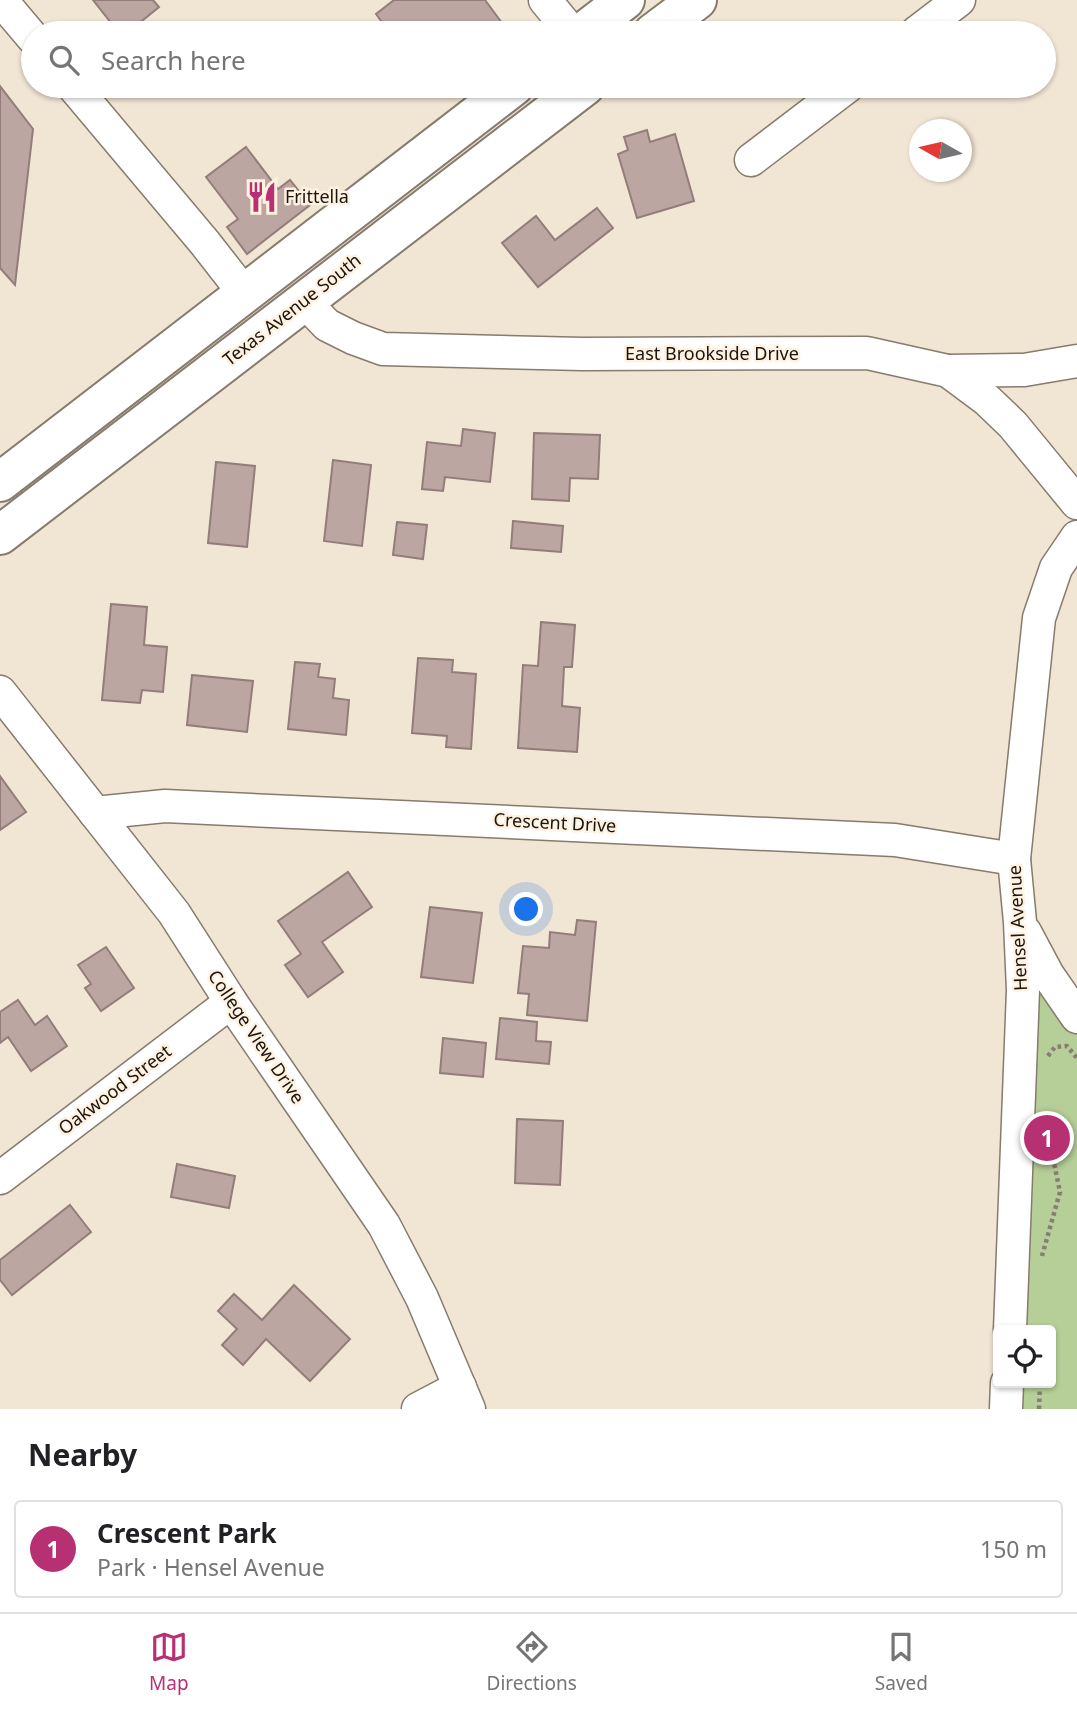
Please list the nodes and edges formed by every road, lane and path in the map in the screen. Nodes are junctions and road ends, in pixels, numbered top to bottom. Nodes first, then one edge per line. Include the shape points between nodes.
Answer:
1 (1, 0) edge
2 (545, 0) edge
3 (625, 0) edge
4 (697, 0) edge
5 (959, 0) edge
6 (562, 21) edge
7 (598, 21) edge
8 (669, 21) edge
9 (932, 21) edge
10 (21, 24) edge
11 (83, 98) edge
12 (498, 98) edge
13 (569, 98) edge
14 (832, 98) edge
15 (751, 160) dead end
16 (244, 293) junction
17 (303, 301) junction
18 (1077, 361) edge
19 (948, 371) junction
20 (0, 482) edge
21 (60, 489) junction
22 (1077, 503) edge
23 (0, 535) edge
24 (1077, 537) edge
25 (0, 692) edge
26 (95, 813) junction
27 (1014, 859) junction
28 (1020, 922) junction
29 (231, 1002) junction
30 (1077, 1017) edge
31 (1077, 1058) edge
32 (1044, 1062) dead end
33 (1047, 1127) dead end
34 (0, 1178) edge
35 (1041, 1260) dead end
36 (1010, 1325) edge
37 (1007, 1388) edge
38 (1040, 1388) edge
39 (464, 1398) edge
40 (418, 1409) edge
41 (1006, 1409) edge
42 (1039, 1409) edge

1 - 10 street
2 - 6 street
3 - 7 main road
4 - 8 main road
5 - 9 street
11 - 16 street
12 - 16 main road
13 - 17 main road, Texas Avenue South
14 - 15 street
16 - 20 main road
16 - 21 main road via 248,307 243,322 72,452
17 - 19 street, East Brookside Drive via 327,325 383,349 867,353
17 - 21 main road, Texas Avenue South
18 - 19 street via 1024,370
19 - 22 street, East Brookside Drive via 1013,425
21 - 23 main road, Texas Avenue South
24 - 27 street, Hensel Avenue via 1056,568 1039,618
25 - 26 street, College View Drive
26 - 27 street, Crescent Drive via 165,806 742,832 895,840
26 - 29 street, College View Drive via 174,913
27 - 28 street, Hensel Avenue
28 - 30 street
28 - 36 street, Hensel Avenue via 1023,990
29 - 34 street, Oakwood Street
29 - 39 street, College View Drive via 384,1225 422,1298
31 - 32 path via 1067,1046 1055,1047
33 - 35 path via 1060,1192
37 - 41 street
38 - 42 path
39 - 40 street

